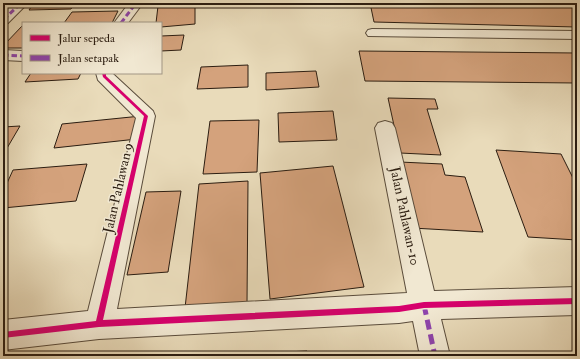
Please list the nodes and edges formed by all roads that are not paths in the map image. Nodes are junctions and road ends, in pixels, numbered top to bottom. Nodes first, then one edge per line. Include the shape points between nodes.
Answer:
1 (136, 3) edge
2 (3, 5) edge
3 (3, 20) edge
4 (122, 22) edge
5 (372, 33) dead end
6 (577, 35) edge
7 (3, 55) edge
8 (22, 56) edge
9 (104, 74) edge
10 (386, 128) dead end
11 (577, 301) edge
12 (424, 305) junction
13 (99, 324) junction
14 (3, 335) edge
15 (435, 356) edge

1 - 4 street
2 - 3 street via 20,4
5 - 6 lane
7 - 8 street
9 - 13 street, Jalan Pahlawan 9 via 146,116
10 - 12 street, Jalan Pahlawan-10
11 - 12 street
12 - 13 street via 399,310
12 - 15 street, Jalan Pahlawan-10
13 - 14 street

